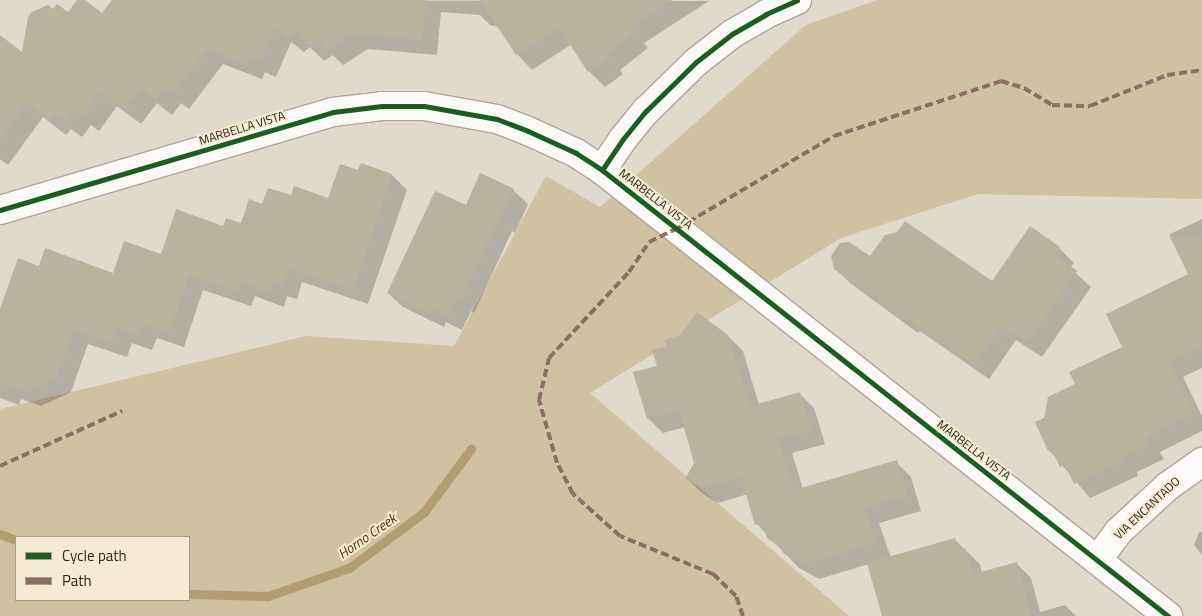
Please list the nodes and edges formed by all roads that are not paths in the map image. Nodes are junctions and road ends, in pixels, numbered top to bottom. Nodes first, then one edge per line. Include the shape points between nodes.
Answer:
1 (797, 0) edge
2 (602, 170) junction
3 (0, 210) edge
4 (1202, 462) edge
5 (1098, 559) junction
6 (1168, 616) edge

1 - 2 street via 732,34 696,62 646,111
2 - 3 street, MARBELLA VISTA via 576,153 497,119 424,106 382,106 333,112
2 - 5 street, MARBELLA VISTA
4 - 5 street, VIA ENCANTADO via 1168,486 1118,532
5 - 6 street, MARBELLA VISTA

